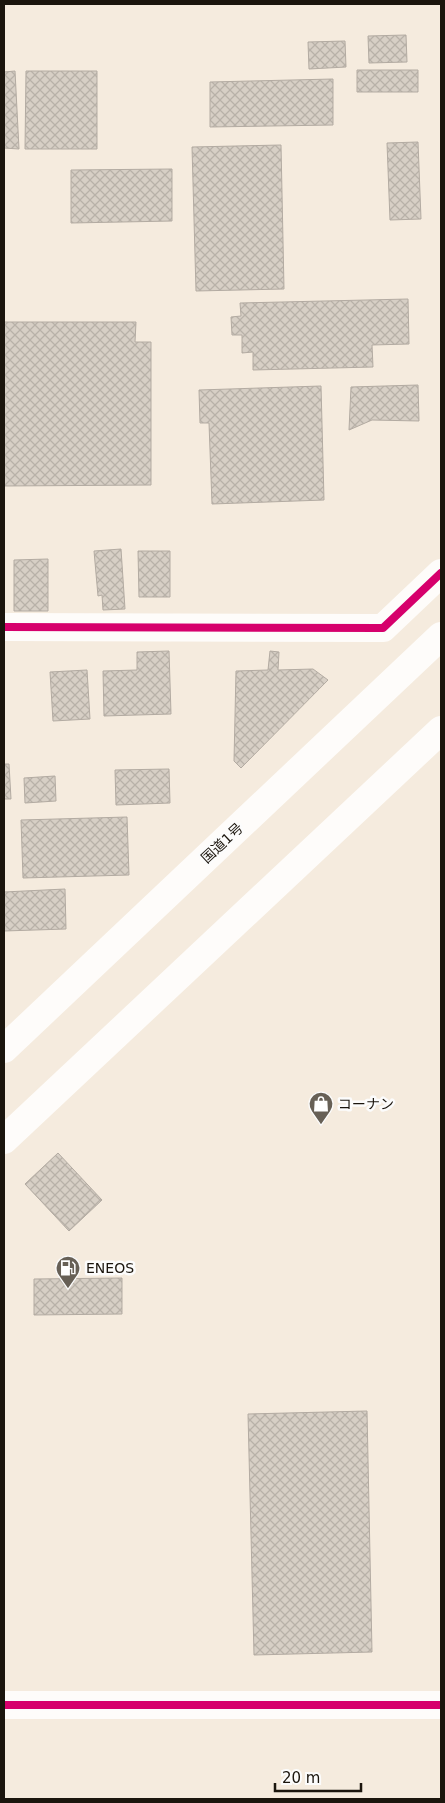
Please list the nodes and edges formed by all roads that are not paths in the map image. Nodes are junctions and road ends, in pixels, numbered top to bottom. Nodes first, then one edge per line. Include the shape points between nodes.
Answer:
1 (441, 573) edge
2 (4, 627) edge
3 (441, 636) edge
4 (441, 730) edge
5 (4, 1049) edge
6 (4, 1140) edge
7 (441, 1705) edge
8 (4, 1706) edge

1 - 2 main road via 383,628
3 - 5 main road, 国道1号
4 - 6 main road
7 - 8 main road

